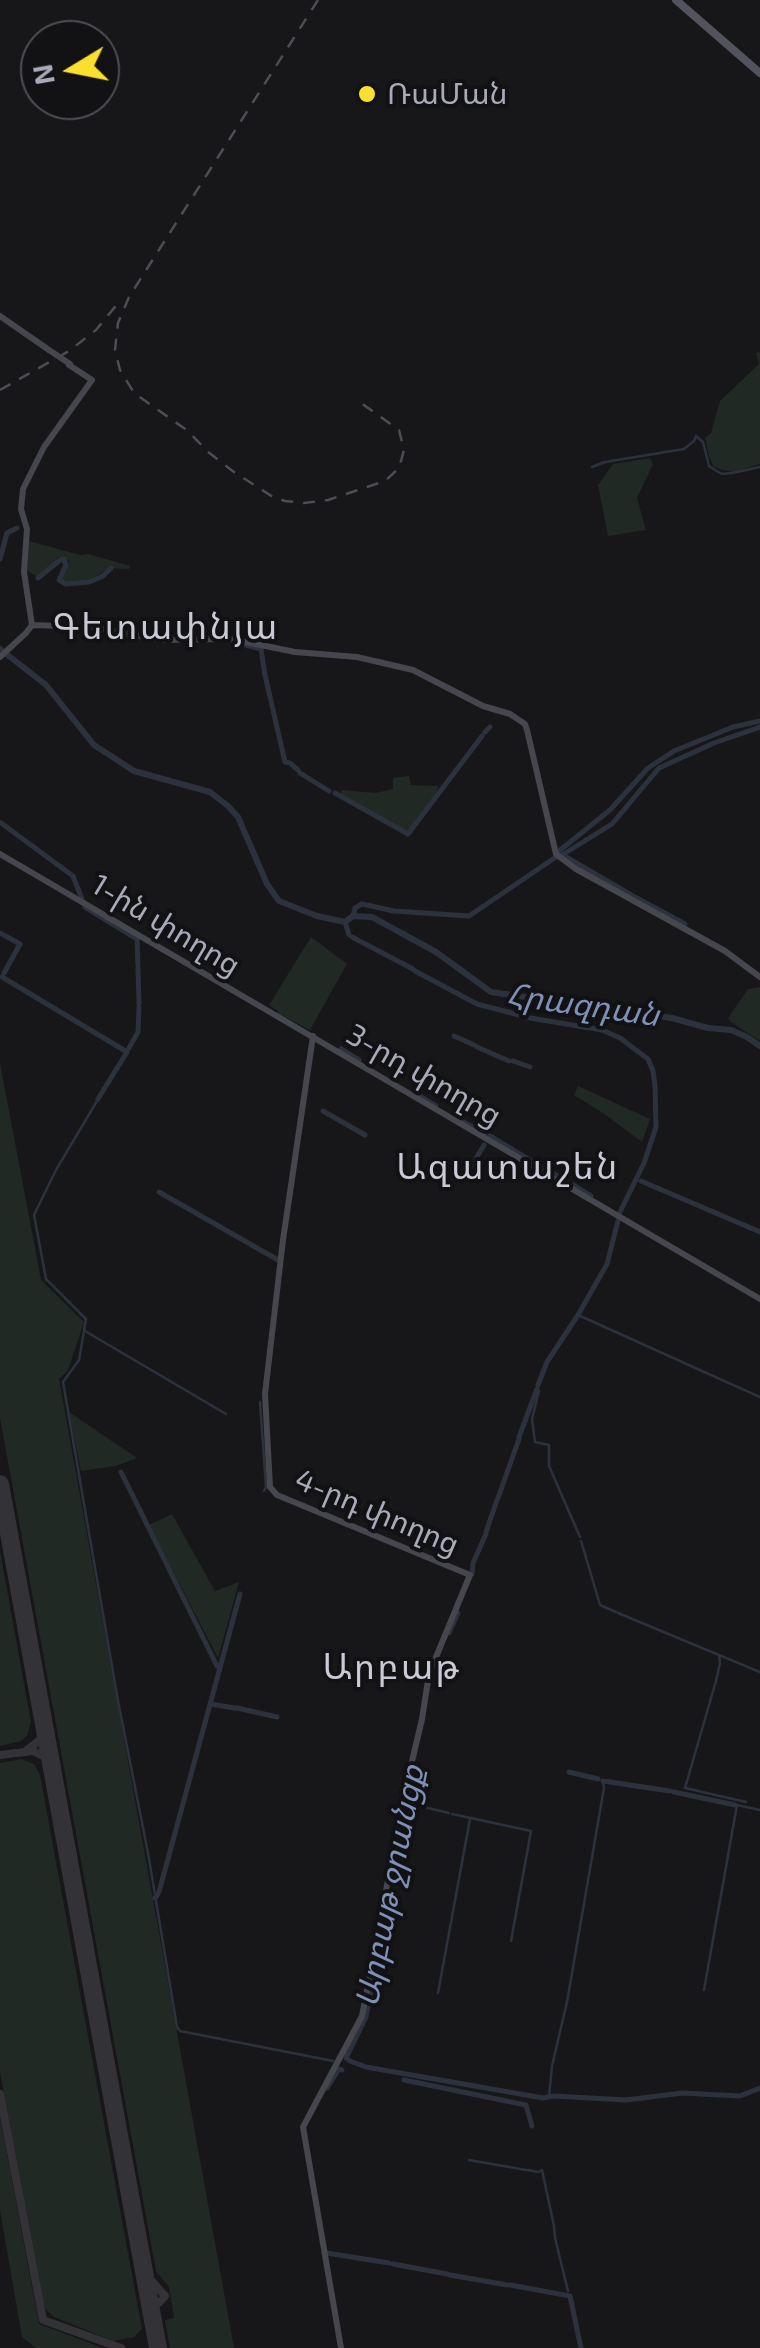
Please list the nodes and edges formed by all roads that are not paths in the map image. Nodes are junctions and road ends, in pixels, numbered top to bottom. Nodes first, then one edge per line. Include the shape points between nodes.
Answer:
1 (676, 0) edge
2 (760, 73) edge
3 (0, 316) edge
4 (32, 625) junction
5 (0, 657) edge
6 (0, 854) edge
7 (760, 978) edge
8 (311, 1036) junction
9 (760, 1299) edge
10 (341, 2348) edge

1 - 2 main road
3 - 4 main road, bridge via 92,380 25,484 24,572
4 - 5 main road
4 - 7 main road via 161,640 231,640 357,658 413,670 510,714 525,724 555,852
6 - 8 main road, 1-ին փողոց
8 - 9 main road, 3-րդ փողոց
8 - 10 main road, 4-րդ փողոց via 264,1394 272,1491 470,1575 429,1674 362,2016 303,2127

